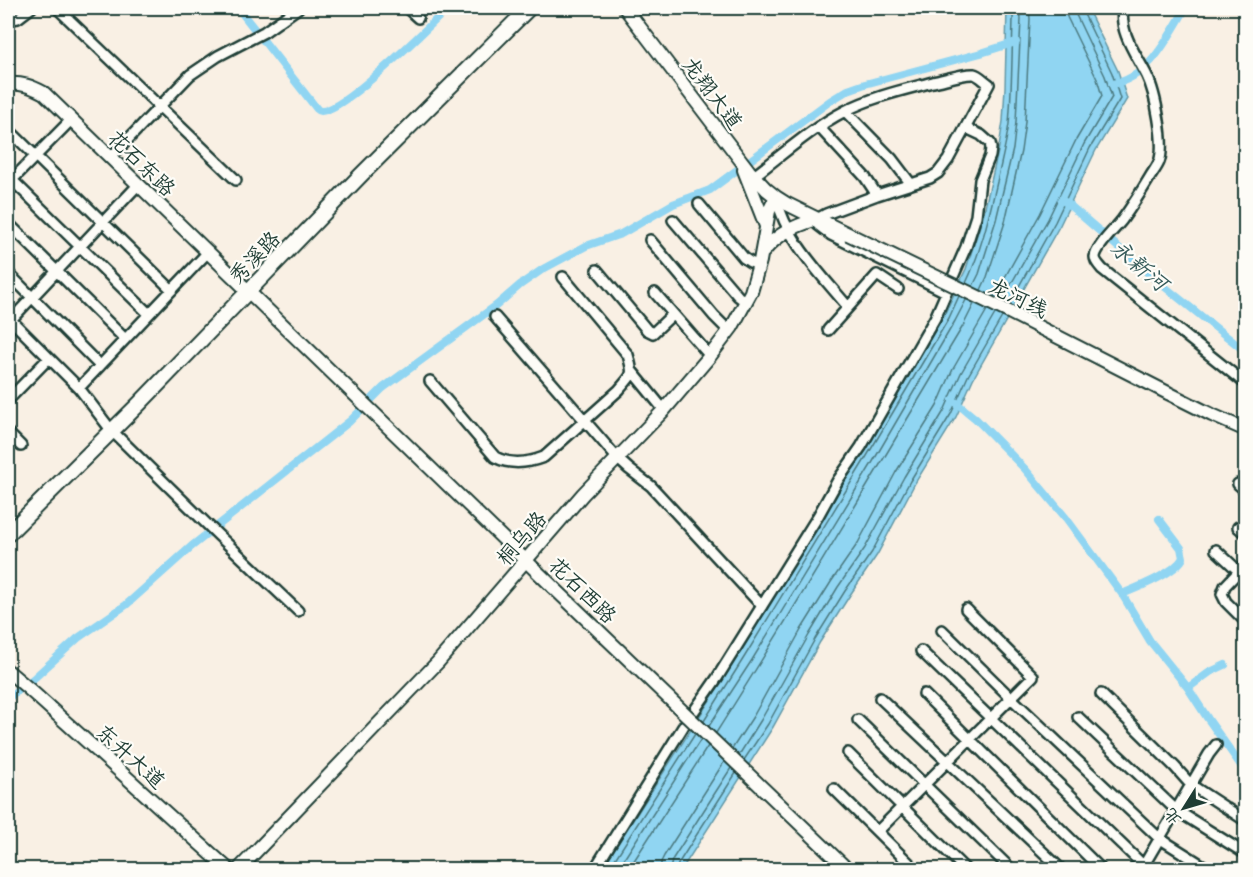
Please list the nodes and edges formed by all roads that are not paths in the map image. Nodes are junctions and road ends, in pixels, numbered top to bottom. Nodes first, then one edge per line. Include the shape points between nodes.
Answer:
1 (31, 8) edge
2 (57, 8) edge
3 (298, 8) edge
4 (407, 8) edge
5 (515, 8) edge
6 (528, 8) edge
7 (625, 8) edge
8 (1123, 8) edge
9 (8, 16) edge
10 (418, 18) dead end
11 (8, 84) edge
12 (159, 106) junction
13 (845, 111) junction
14 (71, 120) junction
15 (819, 127) junction
16 (966, 128) junction
17 (8, 129) edge
18 (35, 156) junction
19 (739, 157) junction
20 (110, 158) junction
21 (752, 174) junction
22 (9, 180) edge
23 (236, 180) dead end
24 (138, 184) junction
25 (911, 184) junction
26 (877, 195) junction
27 (776, 197) junction
28 (699, 204) dead end
29 (817, 219) junction
30 (673, 220) dead end
31 (103, 222) junction
32 (8, 223) edge
33 (766, 228) junction
34 (789, 230) junction
35 (650, 240) dead end
36 (80, 246) junction
37 (208, 252) junction
38 (760, 260) junction
39 (597, 270) dead end
40 (56, 271) junction
41 (8, 273) edge
42 (563, 277) dead end
43 (245, 288) junction
44 (172, 290) junction
45 (898, 290) dead end
46 (946, 292) junction
47 (655, 293) dead end
48 (31, 297) junction
49 (746, 302) junction
50 (848, 307) junction
51 (149, 314) junction
52 (673, 314) junction
53 (495, 317) dead end
54 (8, 320) edge
55 (828, 330) dead end
56 (729, 331) junction
57 (125, 339) junction
58 (710, 356) junction
59 (49, 358) junction
60 (100, 366) junction
61 (632, 371) junction
62 (430, 381) dead end
63 (1245, 384) edge
64 (79, 388) junction
65 (9, 397) edge
66 (664, 410) junction
67 (584, 421) junction
68 (108, 427) junction
69 (1245, 430) edge
70 (8, 433) edge
71 (21, 446) dead end
72 (618, 459) junction
73 (1238, 484) dead end
74 (1245, 491) edge
75 (8, 521) edge
76 (8, 534) edge
77 (1216, 550) dead end
78 (527, 560) junction
79 (1243, 571) edge
80 (762, 606) junction
81 (966, 609) dead end
82 (298, 610) dead end
83 (1245, 621) edge
84 (942, 630) dead end
85 (921, 651) dead end
86 (8, 671) edge
87 (924, 694) dead end
88 (1101, 694) dead end
89 (1011, 697) junction
90 (880, 698) dead end
91 (1078, 717) dead end
92 (990, 718) junction
93 (858, 720) dead end
94 (969, 739) junction
95 (1216, 745) dead end
96 (848, 753) dead end
97 (948, 761) junction
98 (925, 784) junction
99 (1191, 785) junction
100 (834, 789) dead end
101 (903, 806) junction
102 (1176, 810) junction
103 (1245, 821) edge
104 (878, 831) junction
105 (1159, 838) junction
106 (1245, 854) edge
107 (245, 867) edge
108 (1145, 868) edge
109 (848, 869) edge
110 (229, 870) edge
111 (594, 870) edge
112 (916, 870) edge
113 (966, 870) edge
114 (1012, 870) edge
115 (1062, 870) edge
116 (1102, 870) edge
117 (1210, 870) edge

1 - 9 street via 18,18
2 - 12 street
3 - 12 street via 264,32 204,64
4 - 10 street
5 - 43 main road, 秀溪路 via 360,164
6 - 43 main road, 秀溪路
7 - 19 street, 龙翔大道
8 - 63 street via 1123,24 1156,103 1161,153 1160,161 1097,250 1096,262
11 - 14 street, 花石东路 via 31,86 44,93
12 - 20 street
12 - 23 street
13 - 15 street
13 - 16 street via 906,89 975,74 989,84
13 - 25 street
14 - 18 street
14 - 20 street, 花石东路
15 - 21 street
15 - 26 street
16 - 25 street via 943,168 930,178
16 - 46 street via 981,135 991,148 980,180 976,216
17 - 18 street
18 - 22 street
18 - 31 street
19 - 21 street, 龙翔大道
19 - 33 street
20 - 24 street, 花石东路
21 - 27 street, 龙翔大道
22 - 36 street
24 - 31 street
24 - 37 street, 花石东路
25 - 26 street
26 - 29 street
27 - 29 street, 龙河线
27 - 33 street, 桐乌路
27 - 34 street
28 - 38 street via 744,258 750,262
29 - 34 street
29 - 46 street via 818,225 831,235
29 - 69 street, 龙河线, bridge
30 - 49 street
31 - 36 street
31 - 44 street
32 - 40 street
33 - 38 street, 桐乌路
34 - 38 street via 777,236
34 - 50 street
35 - 56 street
36 - 40 street
36 - 51 street
37 - 43 street, 花石东路
37 - 44 street
38 - 49 street, 桐乌路
39 - 52 street via 647,330 653,333
40 - 48 street
40 - 57 street
41 - 48 street
42 - 61 street via 623,348
43 - 68 main road, 秀溪路
43 - 78 street, 花石西路
44 - 51 street
45 - 50 street via 877,275
46 - 80 street via 866,437
47 - 52 street
48 - 54 street
48 - 60 street
49 - 56 street, 桐乌路
50 - 55 street
51 - 57 street
52 - 58 street
53 - 67 street
54 - 59 street
56 - 58 street, 桐乌路
57 - 60 street
58 - 66 street, 桐乌路
59 - 64 street
59 - 65 street
60 - 64 street
61 - 66 street
61 - 67 street via 619,390
62 - 67 street via 495,457 503,461 544,457
64 - 68 street
66 - 72 street, 桐乌路
67 - 72 street
68 - 75 main road, 秀溪路
68 - 76 main road, 秀溪路
68 - 82 street
70 - 71 street
72 - 78 street, 桐乌路
72 - 80 street via 651,486
73 - 74 street
77 - 79 street
78 - 107 street, 桐乌路
78 - 109 street, 花石西路, bridge
79 - 83 street via 1225,586 1222,594
80 - 111 street
81 - 89 street via 1033,676
84 - 89 street
85 - 92 street
86 - 110 street, 东升大道
87 - 94 street
88 - 99 street
89 - 92 street
89 - 105 street
90 - 97 street
91 - 102 street
92 - 94 street
92 - 108 street
93 - 98 street
94 - 97 street
94 - 116 street
95 - 99 street
96 - 101 street
97 - 98 street
97 - 115 street
98 - 101 street
98 - 114 street
99 - 102 street
99 - 103 street
100 - 104 street
101 - 104 street
101 - 113 street
102 - 105 street
102 - 106 street
104 - 112 street
105 - 108 street
105 - 117 street

